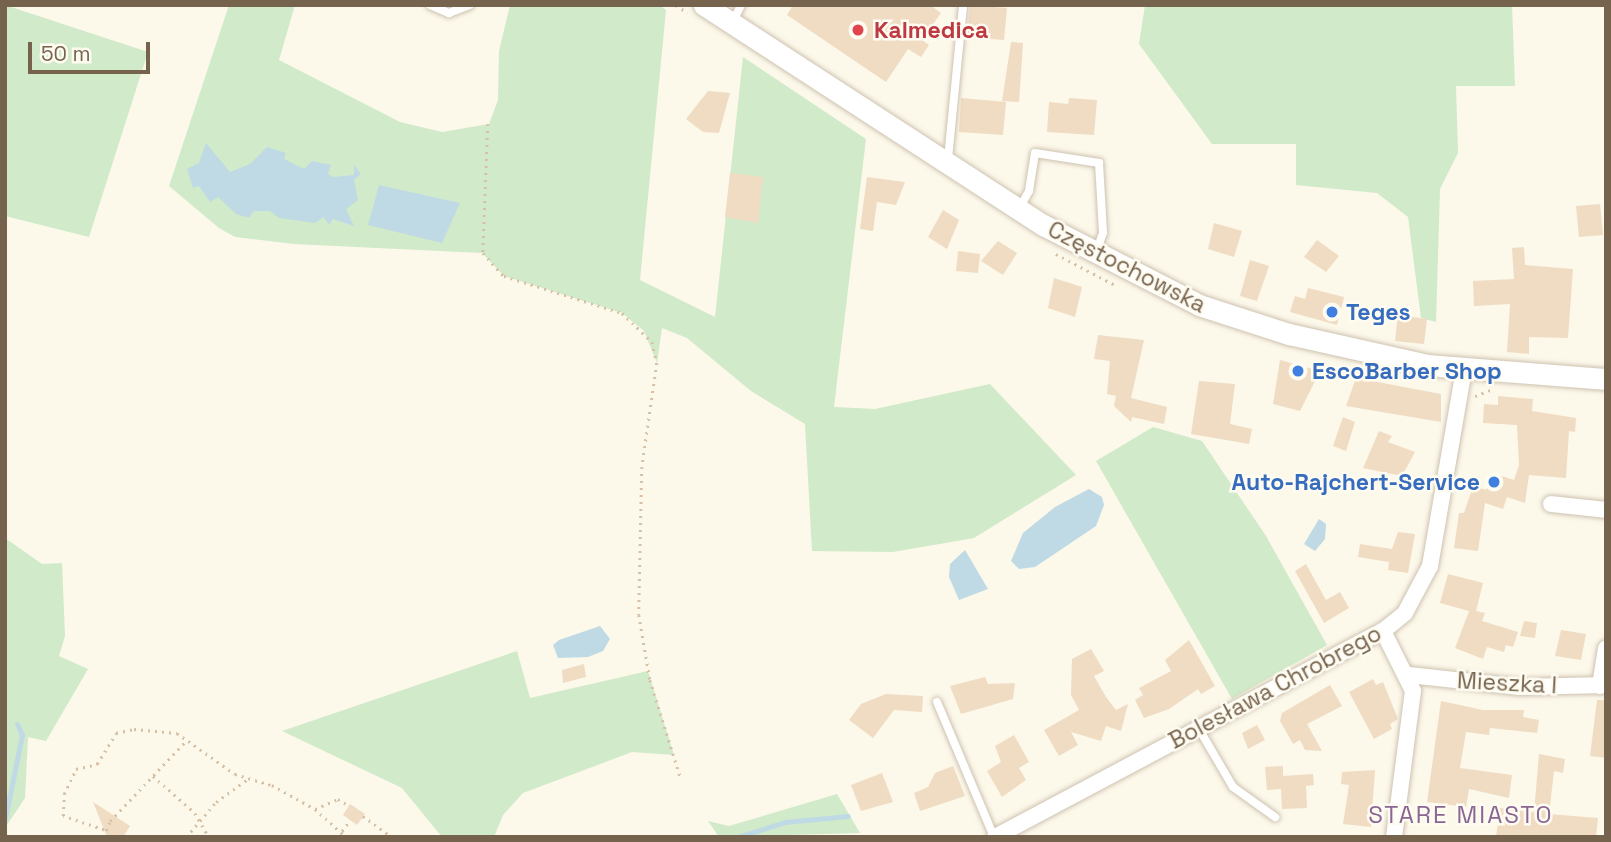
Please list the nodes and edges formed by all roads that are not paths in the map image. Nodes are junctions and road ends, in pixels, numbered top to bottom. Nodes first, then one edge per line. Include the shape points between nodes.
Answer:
1 (430, 5) edge
2 (470, 5) edge
3 (704, 5) edge
4 (963, 5) edge
5 (736, 14) edge
6 (946, 166) junction
7 (1019, 211) junction
8 (1095, 254) junction
9 (1464, 370) junction
10 (1606, 379) edge
11 (1550, 503) dead end
12 (1606, 510) edge
13 (1383, 631) junction
14 (1606, 648) edge
15 (1409, 675) junction
16 (1603, 686) edge
17 (937, 702) dead end
18 (1199, 729) junction
19 (1275, 817) dead end
20 (994, 837) edge
21 (1394, 837) edge

1 - 2 lane via 449,13
3 - 5 main road, Częstochowska
4 - 6 lane
5 - 6 main road, Częstochowska
6 - 7 main road, Częstochowska
7 - 8 main road, Częstochowska
7 - 8 lane via 1029,191 1035,153 1099,163 1103,233
8 - 9 main road, Częstochowska via 1178,296 1252,324
9 - 10 main road, Częstochowska
9 - 13 street, Bolesława Chrobrego via 1430,566 1405,613
11 - 12 street
13 - 15 street
13 - 18 street, Bolesława Chrobrego
14 - 16 street
15 - 16 street, Mieszka I via 1490,685
15 - 21 street via 1413,691
17 - 20 lane
18 - 19 lane via 1233,787
18 - 20 street, Bolesława Chrobrego

